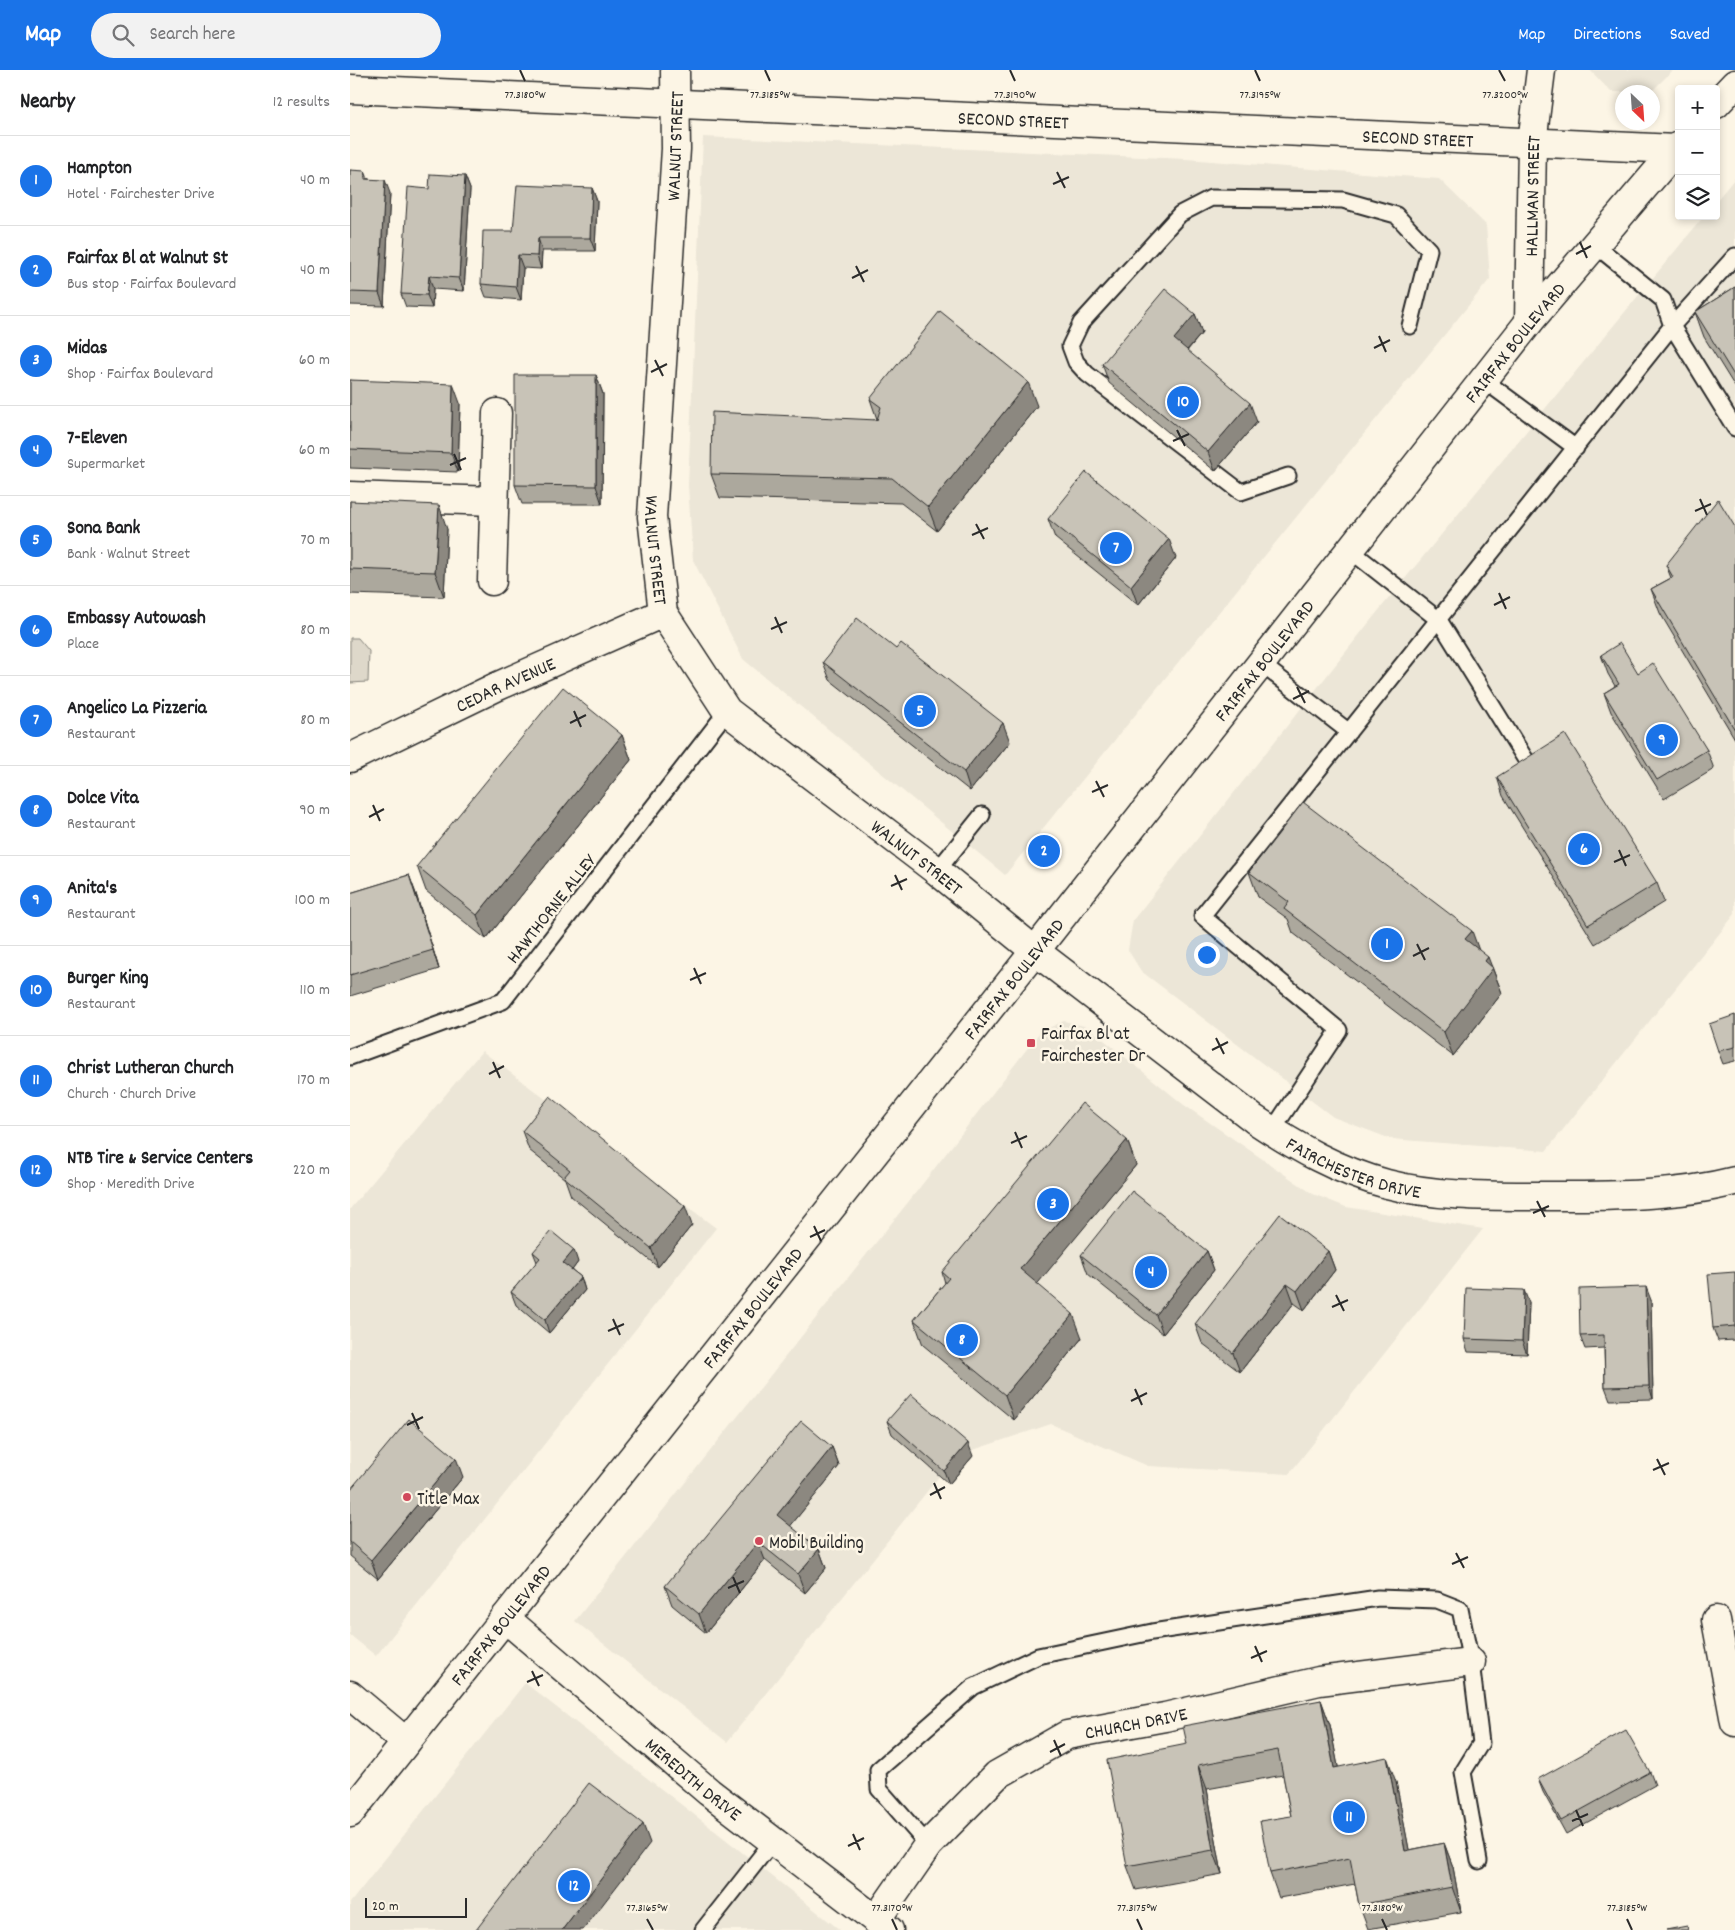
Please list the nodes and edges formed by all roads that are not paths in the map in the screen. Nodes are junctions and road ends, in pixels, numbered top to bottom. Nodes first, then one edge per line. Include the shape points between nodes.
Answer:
1 (675, 70) edge
2 (1541, 70) edge
3 (1735, 84) edge
4 (350, 89) edge
5 (1720, 100) edge
6 (676, 103) junction
7 (1532, 142) junction
8 (1675, 148) edge
9 (1675, 152) edge
10 (1595, 245) junction
11 (1735, 256) edge
12 (1529, 322) junction
13 (1410, 326) dead end
14 (1672, 326) junction
15 (1485, 381) junction
16 (497, 414) dead end
17 (1735, 428) edge
18 (1576, 448) junction
19 (1288, 476) dead end
20 (350, 496) edge
21 (494, 501) junction
22 (1350, 550) junction
23 (492, 581) dead end
24 (663, 613) junction
25 (1439, 620) junction
26 (1260, 663) junction
27 (728, 710) junction
28 (1349, 732) junction
29 (350, 758) edge
30 (1529, 765) edge
31 (982, 815) dead end
32 (937, 871) junction
33 (1036, 951) junction
34 (350, 1056) edge
35 (1272, 1131) junction
36 (1735, 1181) edge
37 (505, 1618) junction
38 (1716, 1620) dead end
39 (1471, 1662) junction
40 (350, 1695) edge
41 (1735, 1722) edge
42 (406, 1742) junction
43 (351, 1811) edge
44 (773, 1841) junction
45 (928, 1845) junction
46 (1479, 1861) dead end
47 (882, 1925) edge
48 (703, 1930) edge

1 - 6 street, WALNUT STREET
2 - 7 street, HALLMAN STREET
3 - 5 street
4 - 6 street, SECOND STREET
6 - 7 street, SECOND STREET
6 - 24 street, WALNUT STREET via 676,149 652,517
7 - 8 street, SECOND STREET
7 - 12 street, HALLMAN STREET
9 - 10 street, FAIRFAX BOULEVARD
10 - 12 street, FAIRFAX BOULEVARD
10 - 14 lane via 1663,300
11 - 14 lane
12 - 15 street, FAIRFAX BOULEVARD
13 - 19 lane via 1429,250 1396,215 1343,200 1211,198 1180,214 1081,322 1070,346 1076,362 1087,374 1241,492
14 - 17 lane
14 - 18 lane
15 - 18 lane
15 - 22 street, FAIRFAX BOULEVARD
16 - 21 street
18 - 25 lane
20 - 21 street
21 - 23 street
22 - 25 lane
22 - 26 street, FAIRFAX BOULEVARD
24 - 27 street, WALNUT STREET
24 - 29 street, CEDAR AVENUE
25 - 28 lane
25 - 30 lane
26 - 28 lane
26 - 33 street, FAIRFAX BOULEVARD
27 - 32 street, WALNUT STREET
27 - 34 lane, HAWTHORNE ALLEY via 503,1000
28 - 35 lane via 1202,916 1339,1030
31 - 32 lane
32 - 33 street, WALNUT STREET
33 - 35 street, FAIRCHESTER DRIVE
33 - 37 street, FAIRFAX BOULEVARD
35 - 36 street, FAIRCHESTER DRIVE via 1351,1172 1427,1192 1481,1196 1604,1196 1669,1192
37 - 42 street, FAIRFAX BOULEVARD
37 - 44 street, MEREDITH DRIVE via 709,1792
38 - 41 street
39 - 45 street, CHURCH DRIVE via 1319,1681 1165,1717 1067,1735 998,1775
39 - 45 lane via 1460,1609 1437,1600 1378,1598 1152,1632 1038,1656 973,1687 878,1770 879,1789
39 - 46 lane via 1481,1743 1463,1772
40 - 42 street
42 - 43 street, FAIRFAX BOULEVARD
44 - 47 street, MEREDITH DRIVE
44 - 48 lane
45 - 47 street, CHURCH DRIVE

